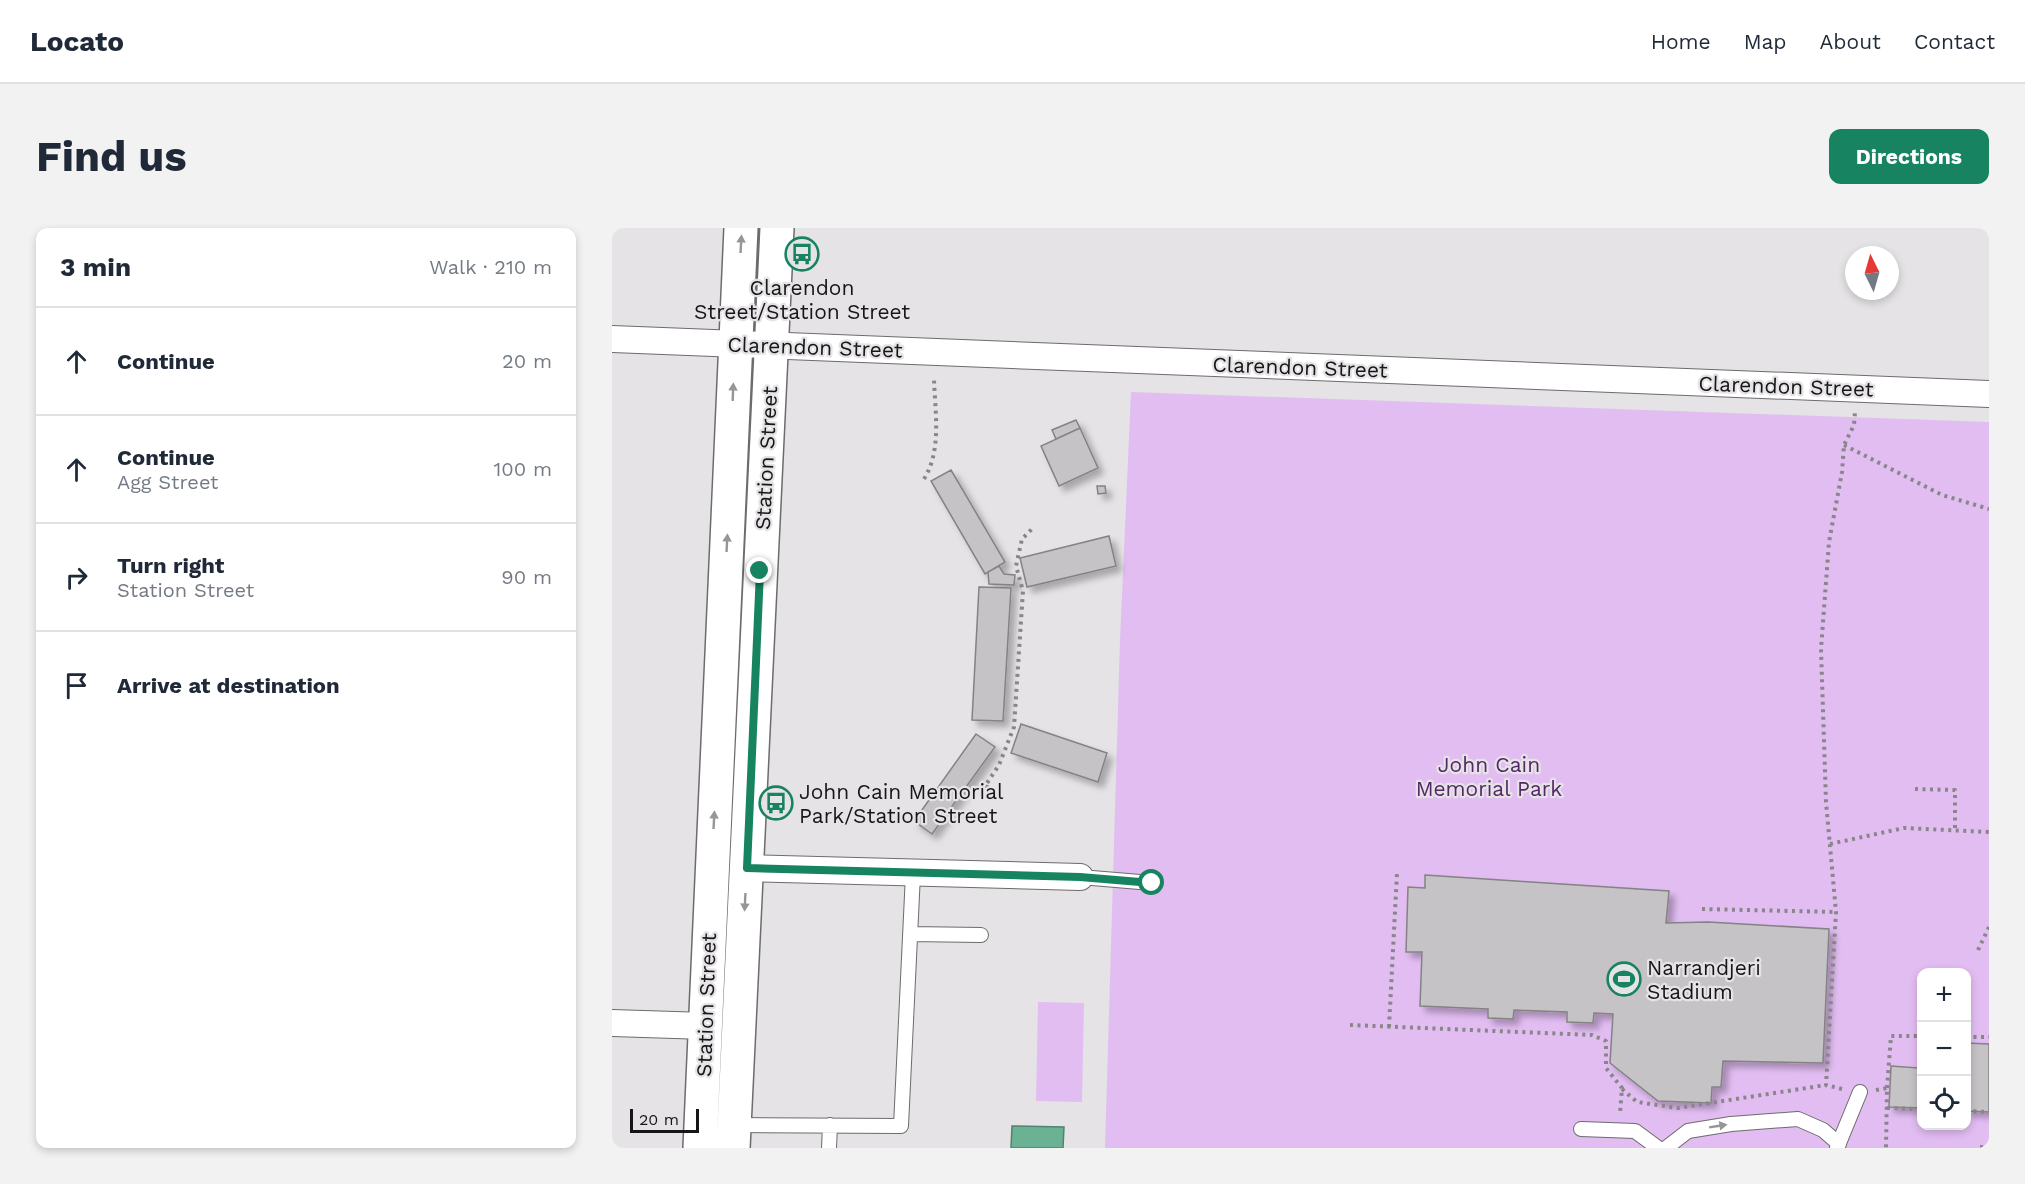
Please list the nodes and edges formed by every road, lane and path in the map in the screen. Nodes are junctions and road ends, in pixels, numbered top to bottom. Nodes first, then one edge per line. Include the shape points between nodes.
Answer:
1 (741, 228) edge
2 (777, 228) edge
3 (612, 339) edge
4 (735, 344) junction
5 (771, 345) junction
6 (934, 379) dead end
7 (1856, 389) junction
8 (1989, 394) edge
9 (1844, 445) junction
10 (924, 479) dead end
11 (1989, 509) edge
12 (1032, 529) dead end
13 (1915, 789) dead end
14 (995, 791) dead end
15 (1955, 830) junction
16 (1989, 832) edge
17 (1830, 844) junction
18 (712, 863) junction
19 (747, 868) junction
20 (1397, 873) dead end
21 (913, 874) junction
22 (1080, 877) joint
23 (1152, 883) dead end
24 (1702, 909) dead end
25 (1836, 912) junction
26 (1989, 927) edge
27 (910, 934) junction
28 (981, 935) dead end
29 (1978, 950) dead end
30 (612, 1023) edge
31 (1350, 1025) dead end
32 (706, 1026) junction
33 (1389, 1026) junction
34 (1917, 1036) edge
35 (1971, 1037) edge
36 (1989, 1037) edge
37 (1826, 1085) junction
38 (1622, 1088) junction
39 (1887, 1088) junction
40 (1860, 1092) junction
41 (1887, 1108) junction
42 (1917, 1109) edge
43 (1971, 1111) edge
44 (1989, 1112) edge
45 (830, 1125) junction
46 (1581, 1129) dead end
47 (1619, 1131) junction
48 (734, 1136) edge
49 (1838, 1146) edge
50 (1980, 1147) edge
51 (700, 1148) edge
52 (828, 1148) edge
53 (1658, 1148) edge
54 (1666, 1148) edge
55 (1886, 1148) edge
56 (1989, 1148) edge

4 -> 1 main road, Station Street
2 - 5 main road, Station Street
3 - 4 street, Clarendon Street
4 - 5 street, Clarendon Street
18 -> 4 main road, Station Street
5 - 7 street, Clarendon Street
5 - 19 main road, Station Street
6 - 10 path via 936,444 932,467
7 - 8 street, Clarendon Street
7 - 9 path via 1854,425
9 - 11 path via 1942,495
9 - 17 path via 1829,542 1821,650
12 - 14 path via 1022,539 1016,566 1023,591 1014,727 999,765 985,786
13 - 15 path via 1955,790
15 - 16 path
15 - 17 path via 1904,828
17 - 25 path
18 - 19 main road
18 - 32 main road, Station Street
19 - 21 street
19 -> 48 main road, Station Street
20 - 33 path
21 - 22 street
21 - 27 lane
22 - 23 lane
24 - 25 path
25 - 37 path
26 - 29 path
27 - 28 lane
27 - 45 lane via 901,1126
30 - 32 street
31 - 33 path
32 - 51 main road, Station Street
33 - 38 path via 1592,1035 1606,1041 1606,1068
34 - 39 path via 1892,1036
35 - 36 path
37 - 38 path via 1678,1108 1637,1102
37 - 40 path
38 - 47 path
39 - 40 path
39 - 41 path
40 - 49 lane
41 - 42 path
41 - 55 path
43 - 44 path
45 - 48 lane
45 - 52 lane
46 - 47 lane
47 - 53 lane via 1635,1131
54 -> 49 lane via 1688,1131 1798,1119 1823,1130
50 - 56 path

